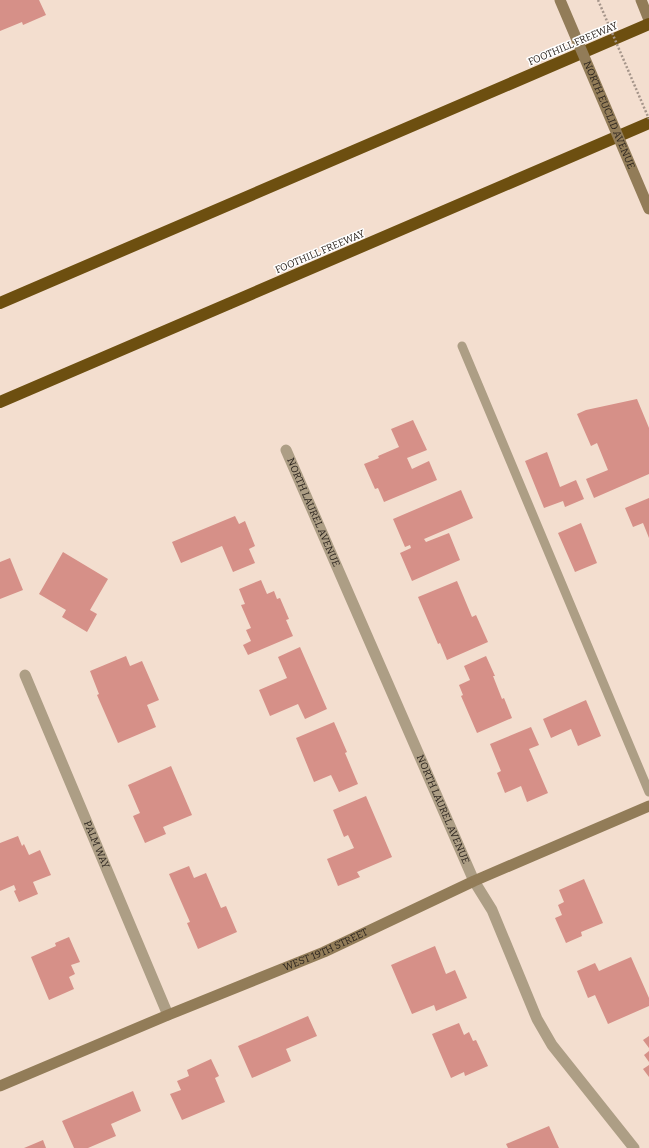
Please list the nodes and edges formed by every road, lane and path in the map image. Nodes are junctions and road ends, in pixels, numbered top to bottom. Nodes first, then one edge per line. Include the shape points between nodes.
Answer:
1 (560, 0) edge
2 (598, 0) edge
3 (641, 0) edge
4 (649, 20) edge
5 (649, 24) edge
6 (649, 119) edge
7 (649, 123) edge
8 (649, 209) edge
9 (0, 303) edge
10 (462, 346) dead end
11 (0, 402) edge
12 (286, 450) dead end
13 (25, 675) dead end
14 (649, 792) edge
15 (649, 806) edge
16 (474, 881) junction
17 (168, 1015) junction
18 (0, 1086) edge
19 (634, 1148) edge

1 - 8 main road, NORTH EUCLID AVENUE, bridge
2 - 6 path, bridge
3 - 4 main road
5 - 9 highway, FOOTHILL FREEWAY
7 - 11 highway, FOOTHILL FREEWAY
10 - 14 lane
12 - 16 street, NORTH LAUREL AVENUE
13 - 17 street, PALM WAY
15 - 16 main road, WEST 19TH STREET
16 - 17 main road, WEST 19TH STREET via 324,952
16 - 19 street, NORTH LAUREL AVENUE via 492,910 537,1018 552,1045
17 - 18 main road, WEST 19TH STREET

